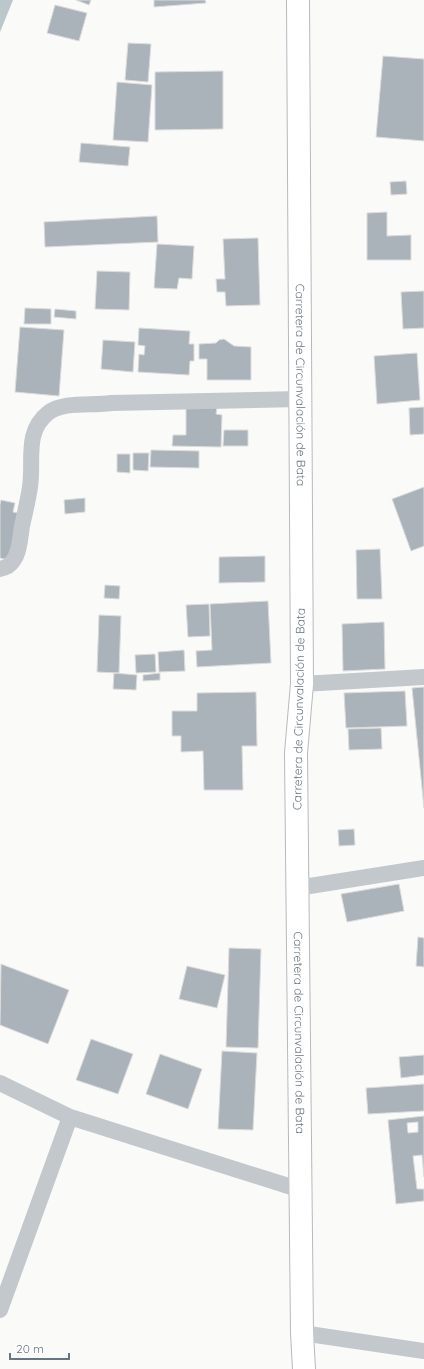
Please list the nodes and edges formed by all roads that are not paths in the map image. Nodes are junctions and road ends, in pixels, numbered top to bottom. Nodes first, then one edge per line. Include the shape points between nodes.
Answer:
1 (298, 0) edge
2 (300, 399) junction
3 (0, 569) edge
4 (424, 677) edge
5 (302, 684) junction
6 (424, 868) edge
7 (297, 888) junction
8 (0, 1083) edge
9 (70, 1117) junction
10 (301, 1190) junction
11 (0, 1310) edge
12 (302, 1333) junction
13 (424, 1351) edge
14 (304, 1369) edge

1 - 2 main road, Carretera de Circunvalación de Bata
2 - 3 street via 111,403 61,406 48,412 36,425 31,442 30,486 20,547 13,562
2 - 5 main road, Carretera de Circunvalación de Bata
4 - 5 street
5 - 7 main road, Carretera de Circunvalación de Bata via 296,753
6 - 7 street
7 - 10 main road, Carretera de Circunvalación de Bata
8 - 9 street
9 - 10 street
9 - 11 street
10 - 12 main road, Carretera de Circunvalación de Bata
12 - 13 street
12 - 14 main road, Carretera de Circunvalación de Bata

